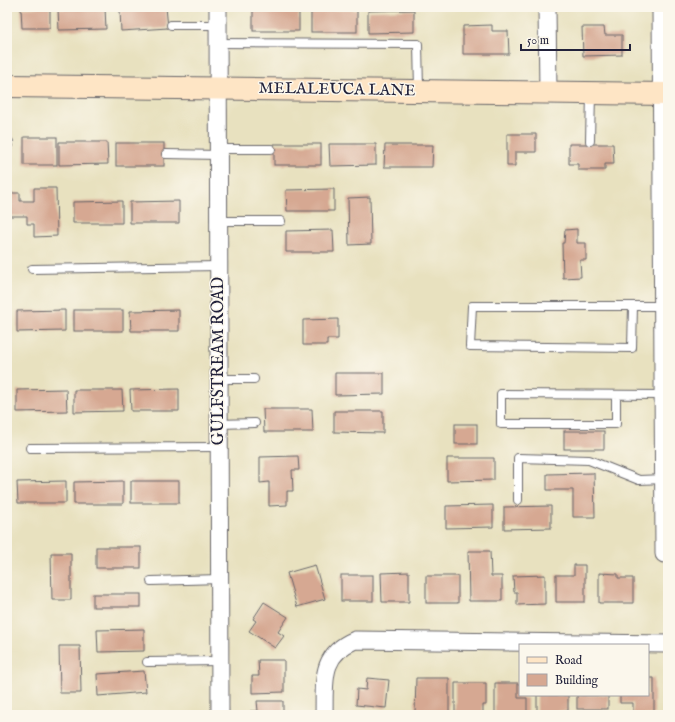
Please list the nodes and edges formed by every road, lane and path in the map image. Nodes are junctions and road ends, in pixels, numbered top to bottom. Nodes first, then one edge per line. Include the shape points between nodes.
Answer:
1 (218, 7) edge
2 (547, 7) edge
3 (661, 7) edge
4 (171, 25) dead end
5 (218, 25) junction
6 (664, 32) edge
7 (218, 43) junction
8 (7, 86) edge
9 (218, 88) junction
10 (419, 91) junction
11 (548, 92) junction
12 (591, 93) junction
13 (665, 94) edge
14 (590, 141) dead end
15 (272, 149) dead end
16 (219, 152) junction
17 (665, 152) edge
18 (166, 154) dead end
19 (219, 221) junction
20 (281, 221) dead end
21 (219, 266) junction
22 (32, 269) dead end
23 (633, 306) junction
24 (663, 306) junction
25 (219, 379) junction
26 (254, 379) dead end
27 (616, 394) junction
28 (663, 395) junction
29 (255, 423) dead end
30 (219, 424) junction
31 (219, 447) junction
32 (30, 448) dead end
33 (664, 479) junction
34 (518, 500) dead end
35 (666, 514) edge
36 (664, 554) dead end
37 (220, 578) junction
38 (151, 581) dead end
39 (668, 644) edge
40 (220, 661) junction
41 (147, 662) dead end
42 (220, 715) edge
43 (324, 715) edge

1 - 5 street, GULFSTREAM ROAD
2 - 11 street
3 - 6 street
4 - 5 lane
5 - 7 street, GULFSTREAM ROAD
6 - 13 street
7 - 9 street, GULFSTREAM ROAD
7 - 10 lane via 418,44
8 - 9 street, MELALEUCA LANE
9 - 10 street, MELALEUCA LANE
9 - 16 street, GULFSTREAM ROAD
10 - 11 street, MELALEUCA LANE
11 - 12 street, MELALEUCA LANE
12 - 13 street, MELALEUCA LANE
12 - 14 lane
13 - 17 street
15 - 16 lane
16 - 18 lane
16 - 19 street, GULFSTREAM ROAD
17 - 24 street
19 - 20 lane
19 - 21 street, GULFSTREAM ROAD
21 - 22 lane
21 - 25 street, GULFSTREAM ROAD
23 - 23 lane via 472,306 470,346 632,348
23 - 24 lane
24 - 28 street
25 - 26 lane
25 - 30 street, GULFSTREAM ROAD
27 - 27 lane via 501,394 501,424 616,424
27 - 28 lane
28 - 33 street
29 - 30 lane
30 - 31 street, GULFSTREAM ROAD
31 - 32 lane
31 - 37 street, GULFSTREAM ROAD
33 - 34 lane via 639,480 589,460 518,458
33 - 35 street
35 - 36 street
37 - 38 lane
37 - 40 street, GULFSTREAM ROAD
39 - 43 street via 355,640 337,651 326,668
40 - 41 lane
40 - 42 street, GULFSTREAM ROAD

